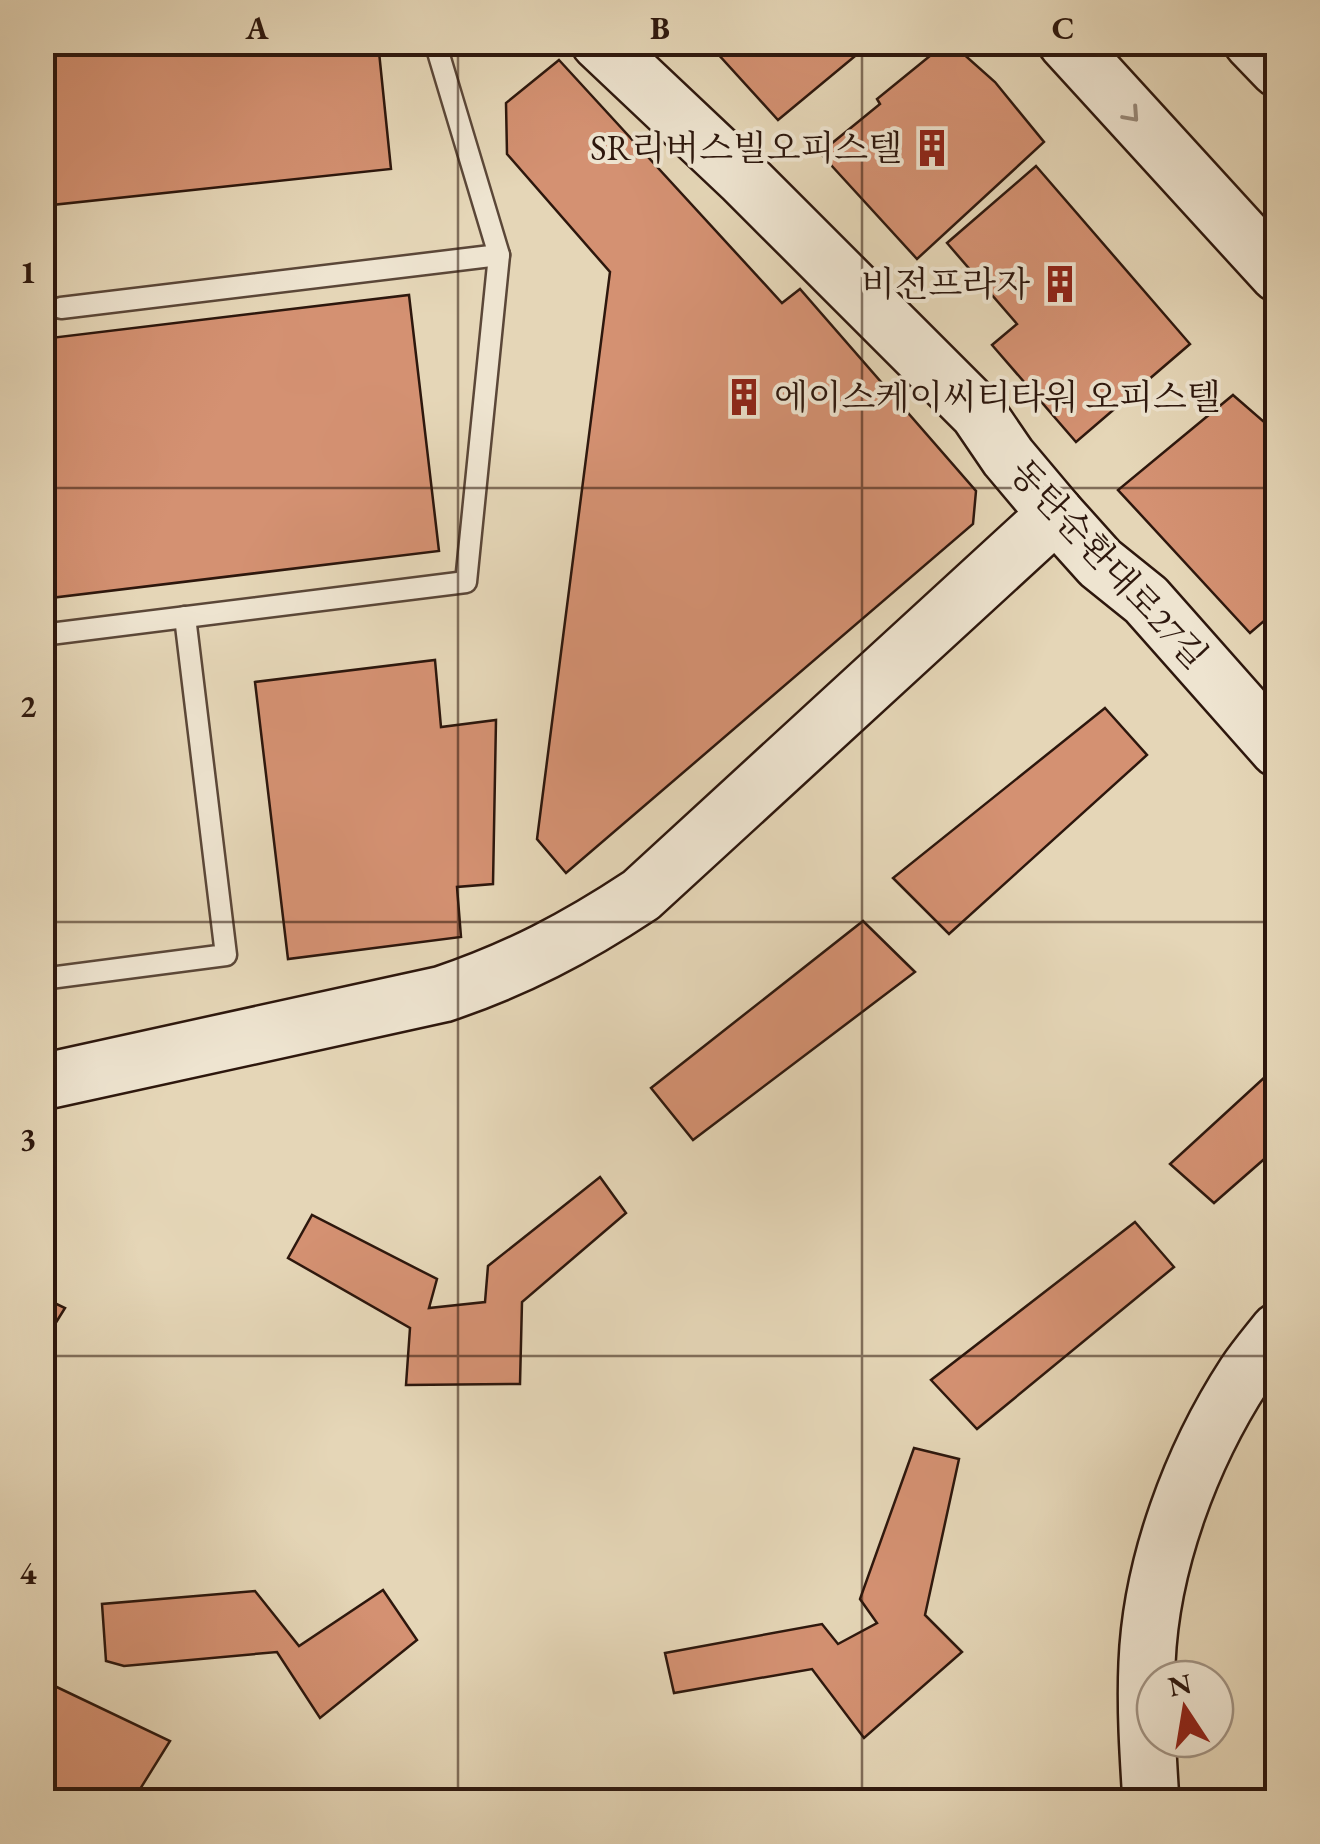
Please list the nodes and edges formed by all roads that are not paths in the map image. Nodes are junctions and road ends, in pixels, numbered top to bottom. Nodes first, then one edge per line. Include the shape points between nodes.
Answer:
1 (436, 42) edge
2 (599, 42) edge
3 (1066, 42) edge
4 (1252, 42) edge
5 (1278, 69) edge
6 (499, 255) junction
7 (1278, 274) edge
8 (61, 308) dead end
9 (1056, 514) junction
10 (185, 617) junction
11 (42, 635) edge
12 (1278, 749) edge
13 (42, 978) edge
14 (42, 1082) edge
15 (1278, 1331) edge
16 (1151, 1802) edge

1 - 6 lane
2 - 9 street, 동탄순환대로27길 via 978,413
3 -> 7 street
4 - 5 street
6 - 8 lane
6 - 10 lane via 466,582
9 - 12 street, 동탄순환대로27길 via 1100,563 1146,600
9 - 14 street via 640,895 586,930 443,994
10 - 11 lane
10 - 13 lane via 226,956
15 - 16 street via 1214,1431 1164,1553 1147,1660

